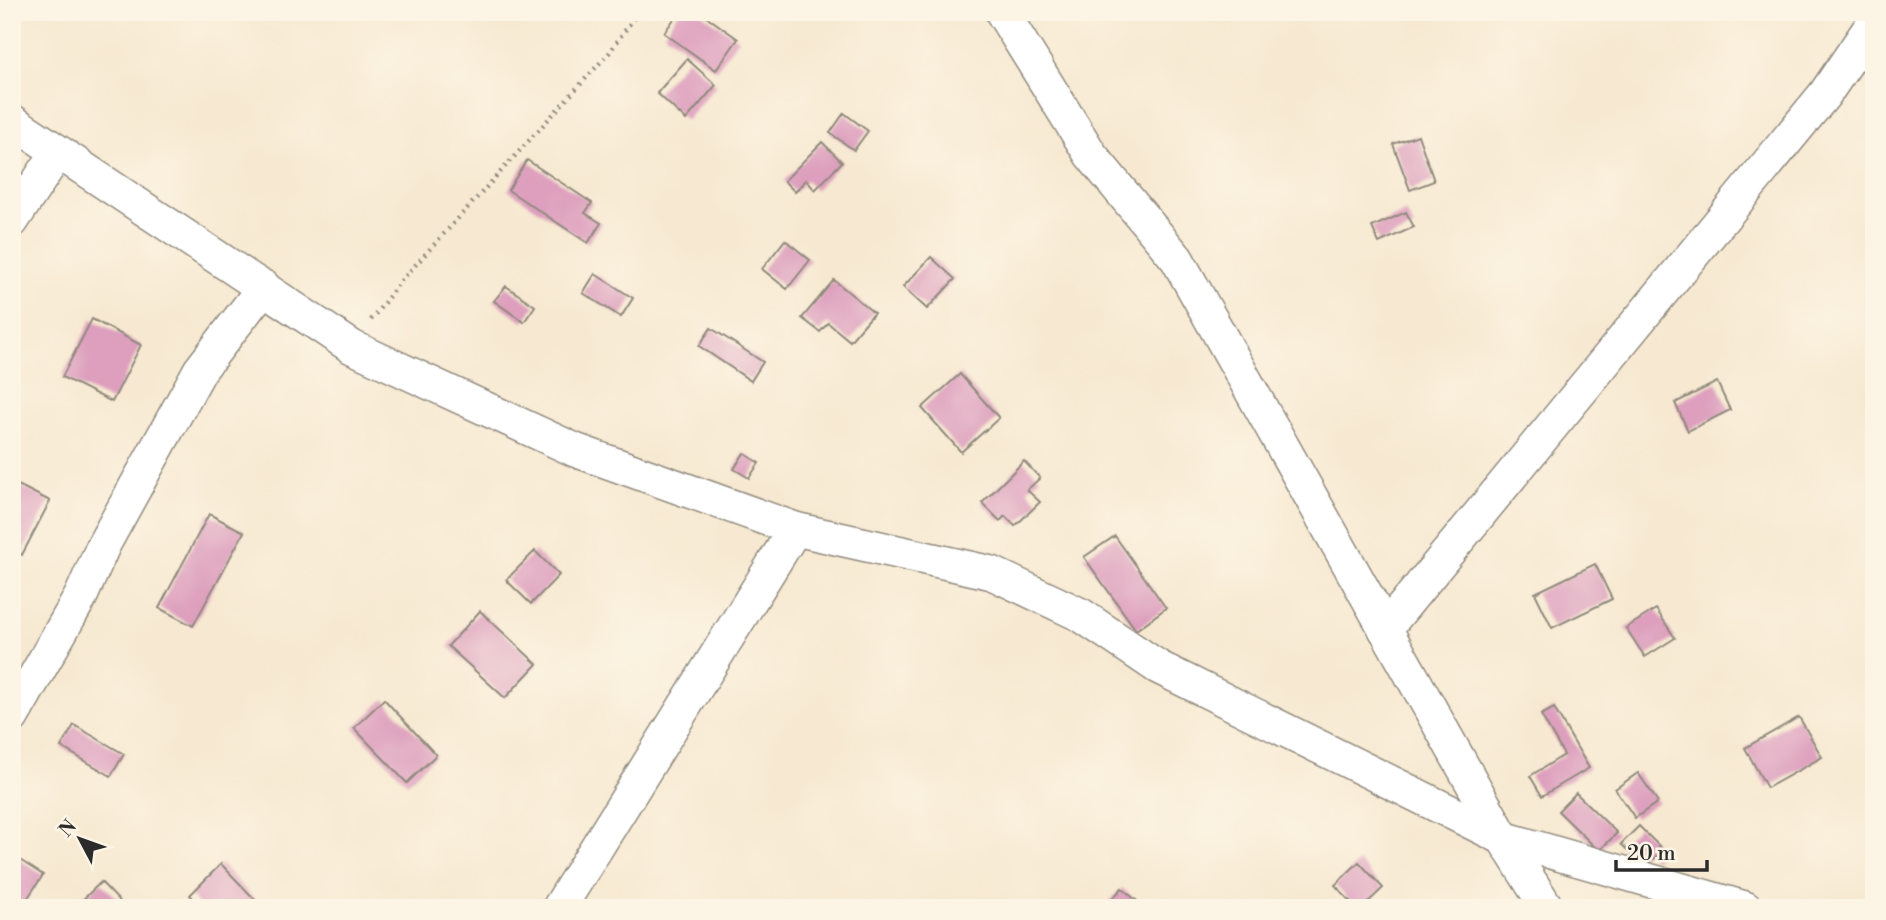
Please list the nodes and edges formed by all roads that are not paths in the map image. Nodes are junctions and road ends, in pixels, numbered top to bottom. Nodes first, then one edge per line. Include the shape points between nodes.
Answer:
1 (1002, 12) edge
2 (1874, 22) edge
3 (12, 121) edge
4 (58, 152) junction
5 (12, 221) edge
6 (264, 287) junction
7 (795, 529) junction
8 (1385, 629) junction
9 (12, 717) edge
10 (1503, 838) junction
11 (559, 908) edge
12 (1546, 908) edge
13 (1745, 908) edge

1 - 8 street via 1091,155 1177,259
2 - 8 street via 1825,94
3 - 4 street
4 - 5 street
4 - 6 street
6 - 7 street via 352,346 575,450
6 - 9 street via 200,370
7 - 10 street via 992,573 1081,615 1158,667
7 - 11 street
8 - 10 street
10 - 12 street
10 - 13 street

